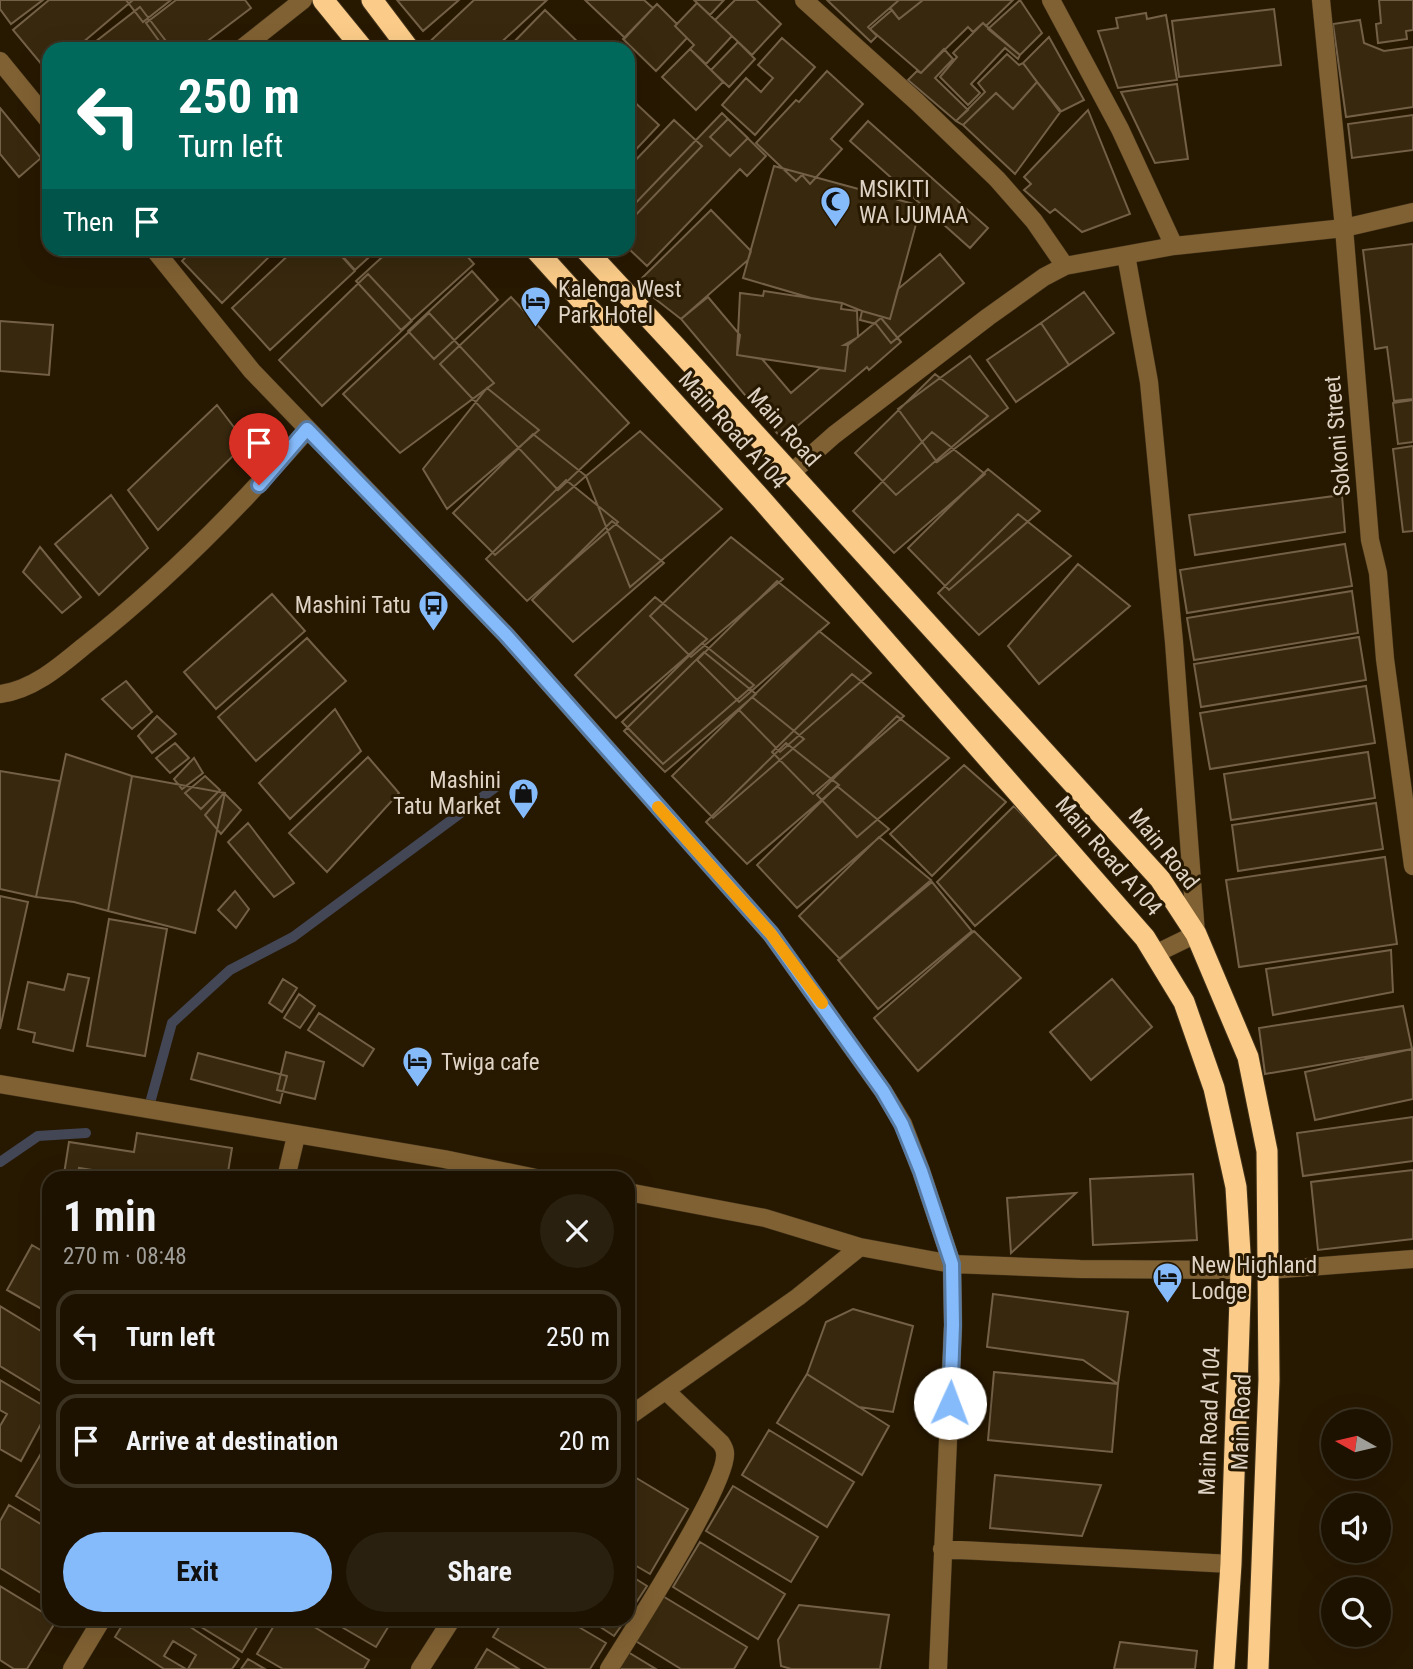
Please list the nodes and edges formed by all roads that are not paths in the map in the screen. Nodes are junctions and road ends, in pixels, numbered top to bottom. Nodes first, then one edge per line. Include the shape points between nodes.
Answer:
1 (303, 0) edge
2 (323, 0) edge
3 (372, 0) edge
4 (804, 0) edge
5 (1051, 0) edge
6 (1321, 0) edge
7 (250, 42) edge
8 (357, 42) edge
9 (404, 42) edge
10 (0, 61) edge
11 (42, 112) edge
12 (1413, 212) edge
13 (1344, 228) junction
14 (1174, 246) junction
15 (1126, 255) junction
16 (159, 256) edge
17 (541, 256) edge
18 (590, 256) edge
19 (1065, 266) junction
20 (307, 429) junction
21 (790, 474) junction
22 (0, 694) edge
23 (1413, 866) edge
24 (1196, 934) junction
25 (1155, 954) junction
26 (0, 1084) edge
27 (296, 1136) junction
28 (444, 1159) junction
29 (288, 1171) edge
30 (445, 1171) edge
31 (502, 1171) edge
32 (635, 1193) edge
33 (860, 1247) junction
34 (1413, 1259) edge
35 (952, 1264) junction
36 (1241, 1270) junction
37 (1269, 1270) junction
38 (666, 1391) junction
39 (635, 1412) edge
40 (942, 1549) junction
41 (1231, 1564) junction
42 (98, 1626) edge
43 (448, 1626) edge
44 (72, 1669) edge
45 (420, 1669) edge
46 (609, 1669) edge
47 (938, 1669) edge
48 (1224, 1669) edge
49 (1258, 1669) edge

1 - 7 street
2 - 8 highway
3 - 9 highway
4 - 19 street via 997,179
5 - 14 street via 1120,129
6 - 13 street, Sokoni Street
10 - 11 street
12 - 13 street
13 - 14 street
13 - 23 street, Sokoni Street via 1370,540 1378,573
14 - 15 street
15 - 19 street
15 - 24 street via 1149,382 1177,669
16 - 20 street via 252,371
17 - 25 highway, Main Road A104 via 762,500 1146,938
18 - 21 highway, Main Road
19 - 21 street via 988,317
20 - 22 street via 259,485 110,626 47,676
20 - 35 street via 506,635 771,934 902,1124
21 - 24 highway, Main Road via 1160,879
24 - 25 street
24 - 37 highway, Main Road via 1248,1057 1268,1151
25 - 36 highway, Main Road A104 via 1184,1002 1214,1087 1237,1186
26 - 27 street
27 - 28 street
27 - 29 street
28 - 30 street
28 - 31 street
32 - 33 street via 765,1218
33 - 35 street
33 - 38 street
34 - 37 street
35 - 36 street
35 - 40 street
36 - 41 highway, Main Road A104
37 - 49 highway, Main Road
38 - 39 street
38 - 46 street via 726,1453 684,1546
40 - 41 street
40 - 47 street
41 - 48 highway, Main Road A104
42 - 44 street
43 - 45 street

